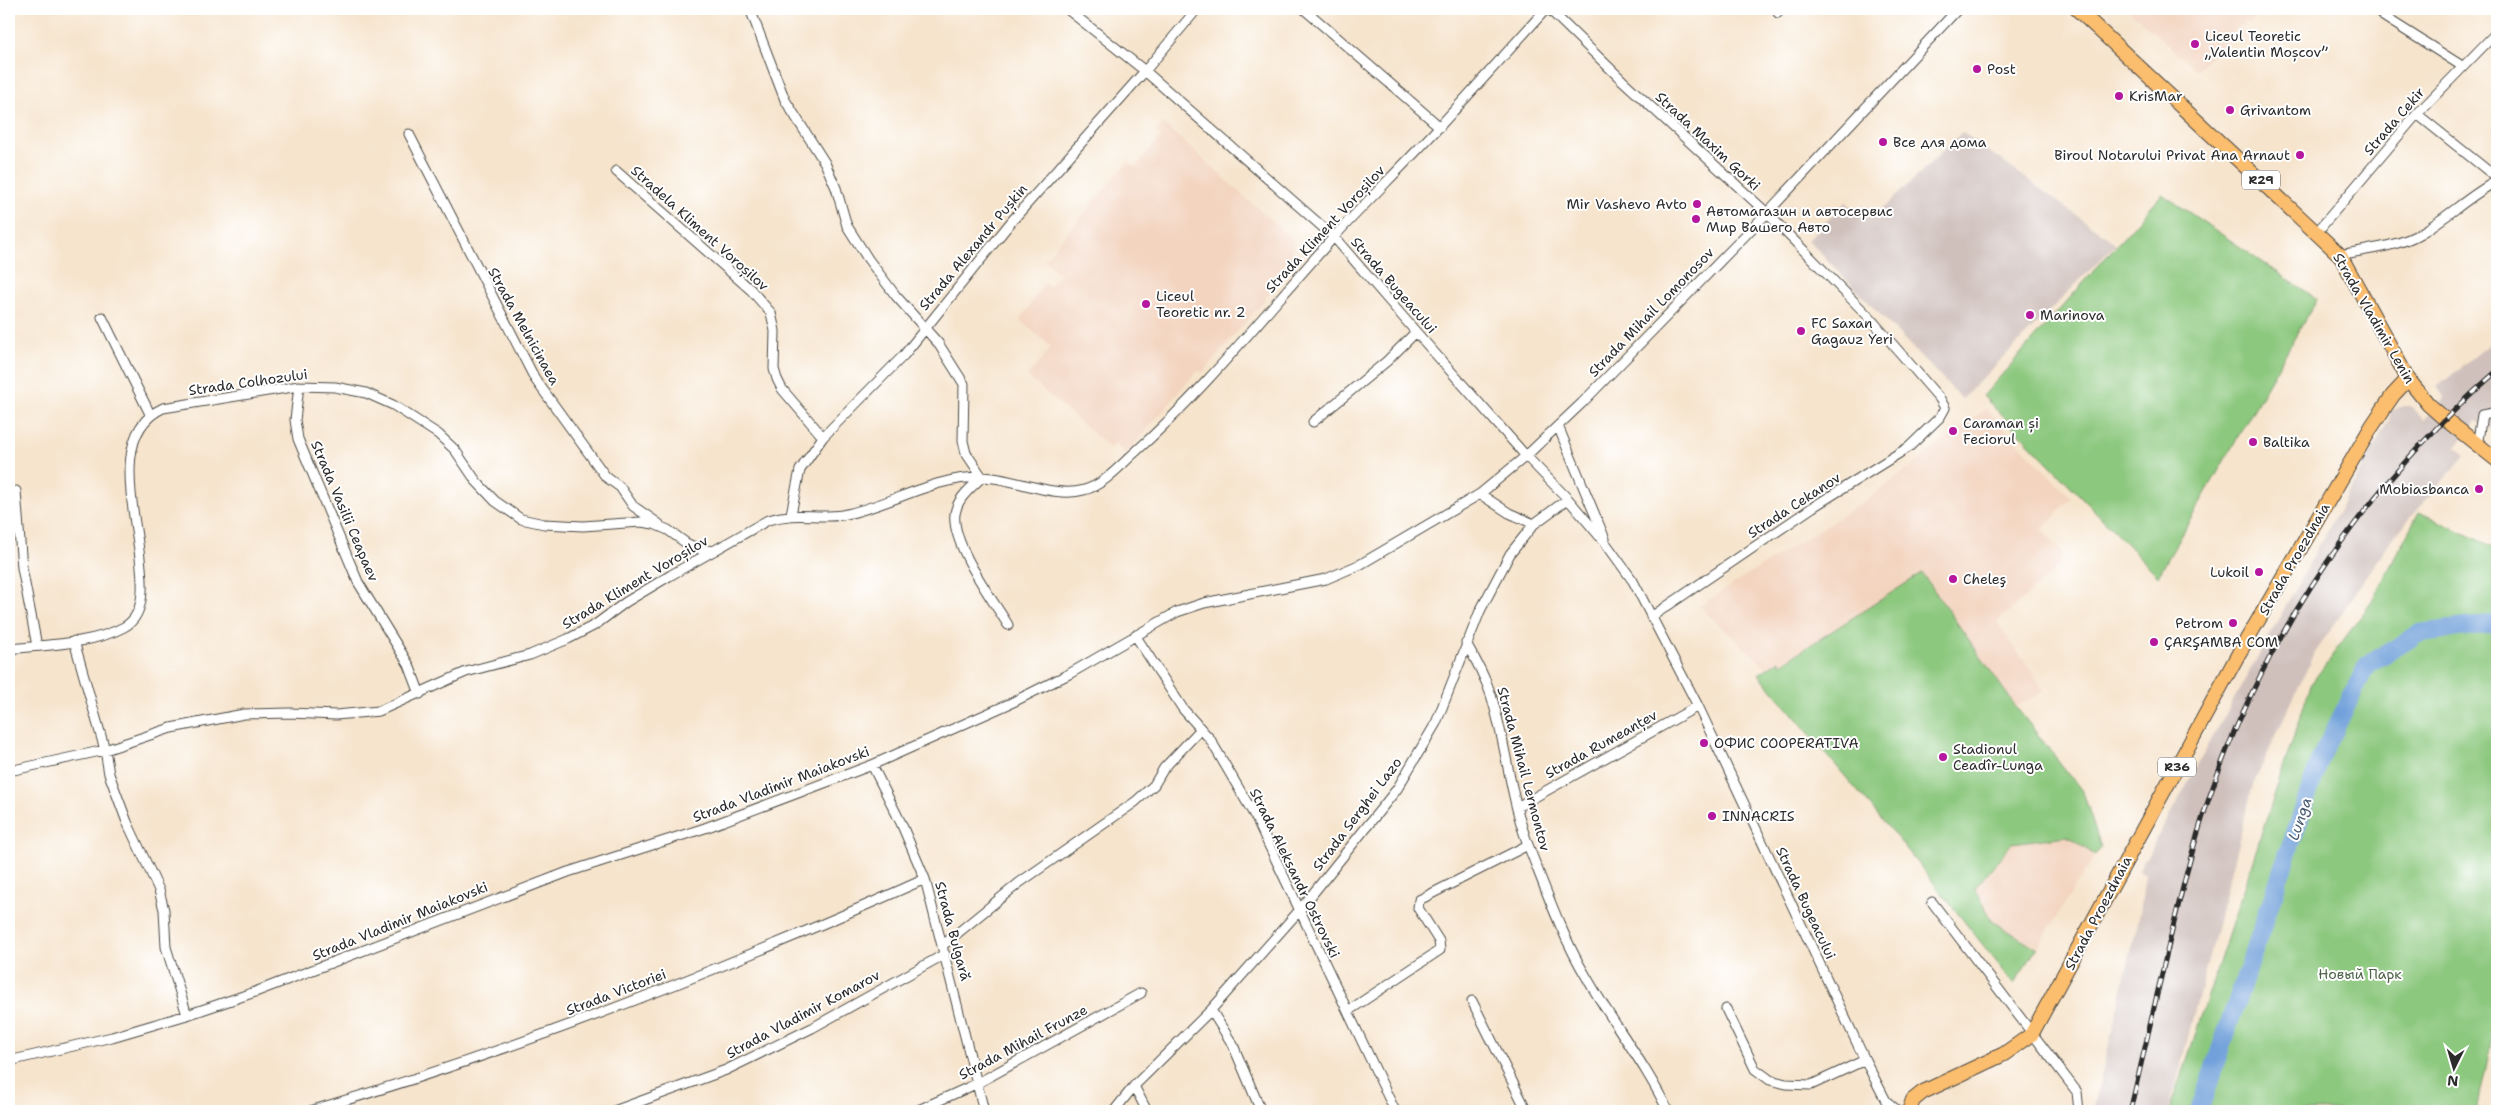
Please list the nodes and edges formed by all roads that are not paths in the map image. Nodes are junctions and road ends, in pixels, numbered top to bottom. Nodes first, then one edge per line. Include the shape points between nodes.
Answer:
1 (750, 9) edge
2 (1067, 9) edge
3 (1198, 9) edge
4 (1304, 9) edge
5 (1548, 9) edge
6 (1958, 9) edge
7 (2077, 9) edge
8 (2377, 9) edge
9 (2497, 32) edge
10 (2462, 66) junction
11 (1146, 71) junction
12 (2417, 114) junction
13 (1440, 127) junction
14 (409, 134) dead end
15 (616, 171) dead end
16 (2497, 180) edge
17 (1767, 213) junction
18 (2316, 232) junction
19 (1334, 238) junction
20 (2340, 255) junction
21 (102, 317) dead end
22 (925, 327) junction
23 (1416, 332) junction
24 (2408, 379) junction
25 (299, 386) junction
26 (1945, 408) joint
27 (2497, 412) edge
28 (150, 414) junction
29 (1312, 422) dead end
30 (1558, 426) junction
31 (823, 437) junction
32 (2477, 446) junction
33 (1526, 456) junction
34 (2497, 460) edge
35 (982, 477) junction
36 (16, 492) dead end
37 (1480, 494) junction
38 (1568, 499) junction
39 (791, 514) junction
40 (1534, 524) junction
41 (668, 530) junction
42 (1607, 545) junction
43 (714, 551) junction
44 (1651, 617) junction
45 (1008, 625) dead end
46 (1135, 635) junction
47 (74, 641) junction
48 (1466, 644) junction
49 (36, 646) junction
50 (9, 649) edge
51 (420, 694) junction
52 (1698, 706) junction
53 (1200, 730) junction
54 (105, 750) junction
55 (872, 765) junction
56 (9, 771) edge
57 (1517, 807) junction
58 (1528, 845) junction
59 (925, 879) junction
60 (1932, 902) dead end
61 (1298, 912) junction
62 (944, 949) junction
63 (1141, 993) dead end
64 (1472, 1001) dead end
65 (1726, 1009) dead end
66 (1211, 1010) junction
67 (1348, 1010) junction
68 (187, 1015) junction
69 (2031, 1034) junction
70 (1865, 1060) junction
71 (9, 1061) edge
72 (978, 1083) junction
73 (1134, 1086) junction
74 (310, 1111) edge
75 (614, 1111) edge
76 (916, 1111) edge
77 (984, 1111) edge
78 (1114, 1111) edge
79 (1147, 1111) edge
80 (1261, 1111) edge
81 (1395, 1111) edge
82 (1528, 1111) edge
83 (1668, 1111) edge
84 (1898, 1111) edge
85 (1909, 1111) edge
86 (2079, 1111) edge

1 - 22 street via 785,100 825,163 847,226 896,296
2 - 11 street, Strada Bugeacului
3 - 11 street, Strada Alexandr Pușkin
4 - 13 street
5 - 13 street, Strada Kliment Voroșilov
5 - 17 street, Strada Maxim Gorki
6 - 17 street, Strada Mihail Lomonosov
7 - 18 main road, Strada Vladimir Lenin / R29
8 - 10 street
9 - 10 street, Strada Cekir
10 - 12 street, Strada Cekir
11 - 19 street, Strada Bugeacului
11 - 22 street, Strada Alexandr Pușkin via 1011,222
12 - 16 street
12 - 18 street, Strada Cekir
13 - 19 street, Strada Kliment Voroșilov
14 - 41 street, Strada Melnicinaea via 535,379 606,477 620,487 633,506
15 - 31 street, Stradela Kliment Voroșilov via 751,290 771,313 777,379
16 - 20 street via 2420,234 2395,244
17 - 26 street, Strada Maxim Gorki via 1870,318
17 - 30 street, Strada Mihail Lomonosov
18 - 20 main road, Strada Vladimir Lenin / R29
19 - 23 street, Strada Bugeacului
19 - 35 street, Strada Kliment Voroșilov via 1161,430 1104,481 1085,490 1064,492
20 - 24 main road, Strada Vladimir Lenin / R29
21 - 28 street
22 - 31 street, Strada Alexandr Pușkin via 904,355
22 - 35 street via 964,384 963,441 966,453
23 - 29 street via 1387,361
23 - 33 street, Strada Bugeacului
24 - 32 main road, Strada Vladimir Lenin / R29 via 2428,404
24 - 69 main road, Strada Proezdnaia / R36 via 2372,426 2239,653
25 - 28 street, Strada Colhozului via 163,408
25 - 41 street, Strada Colhozului via 335,387 393,404 438,434 455,450 476,481 521,519 583,526 641,522
25 - 51 street, Strada Vasilii Ceapaev via 295,420 298,439 358,582 409,665
26 - 44 street, Strada Cekanov via 1909,447 1813,507
27 - 32 street via 2482,415
28 - 47 street via 138,430 132,451 131,493 143,600 139,614 126,627
30 - 33 street, Strada Mihail Lomonosov
30 - 42 street, Strada Bugeacului
31 - 39 street, Strada Alexandr Pușkin via 800,470
32 - 34 main road, Strada Vladimir Lenin / R29
33 - 37 street, Strada Vladimir Maiakovski
33 - 38 street, Strada Bugeacului
35 - 39 street, Strada Kliment Voroșilov via 924,487 870,508 840,515
35 - 45 street via 962,496 955,514 957,530 966,556
36 - 49 street via 22,568
37 - 40 street via 1509,513
37 - 46 street, Strada Vladimir Maiakovski via 1345,572 1326,579 1204,603 1177,612
38 - 40 street, Strada Serghei Lazo
38 - 42 street, Strada Bugeacului
39 - 43 street, Strada Kliment Voroșilov via 768,520
40 - 48 street, Strada Serghei Lazo via 1510,554
41 - 43 street, Strada Colhozului via 693,546
42 - 44 street, Strada Bugeacului via 1633,581
43 - 51 street, Strada Kliment Voroșilov via 568,639 530,655 466,672
44 - 52 street, Strada Bugeacului
46 - 53 street, Strada Aleksandr Ostrovski
46 - 55 street, Strada Vladimir Maiakovski via 1036,691
47 - 49 street
47 - 54 street
48 - 57 street, Strada Mihail Lermontov via 1491,695
48 - 61 street, Strada Serghei Lazo via 1424,747 1397,789
49 - 50 street
51 - 54 street, Strada Kliment Voroșilov via 379,711 336,715 244,714 171,728
52 - 57 street, Strada Rumeanțev
52 - 70 street, Strada Bugeacului
53 - 61 street, Strada Aleksandr Ostrovski via 1210,740 1256,818
53 - 62 street, Strada Vladimir Komarov via 1164,768 1154,785 1135,802 1019,883
54 - 56 street, Strada Kliment Voroșilov
54 - 68 street via 108,774 159,890 166,946
55 - 59 street, Strada Bulgară
55 - 68 street, Strada Vladimir Maiakovski via 705,828 505,895
57 - 58 street, Strada Mihail Lermontov
58 - 67 street via 1420,900 1418,908 1440,940 1440,950
58 - 83 street, Strada Mihail Lermontov via 1564,933 1587,979 1629,1041
59 - 62 street, Strada Bulgară
59 - 74 street, Strada Victoriei via 744,958 552,1032
60 - 69 street
61 - 66 street, Strada Serghei Lazo
61 - 67 street, Strada Aleksandr Ostrovski
62 - 72 street, Strada Bulgară
62 - 75 street, Strada Vladimir Komarov via 812,1028 743,1062
63 - 72 street, Strada Mihail Frunze
64 - 82 street
65 - 70 street via 1755,1069 1770,1080 1811,1085
66 - 73 street, Strada Serghei Lazo
66 - 80 street via 1233,1045
67 - 81 street, Strada Aleksandr Ostrovski
68 - 71 street, Strada Vladimir Maiakovski via 112,1037
69 - 85 main road, Strada Proezdnaia / R36 via 2004,1054 1923,1092 1913,1100
69 - 86 street via 2077,1092
70 - 84 street, Strada Bugeacului via 1886,1101
72 - 76 street, Strada Mihail Frunze
72 - 77 street, Strada Bulgară
73 - 78 street, Strada Serghei Lazo
73 - 79 street

